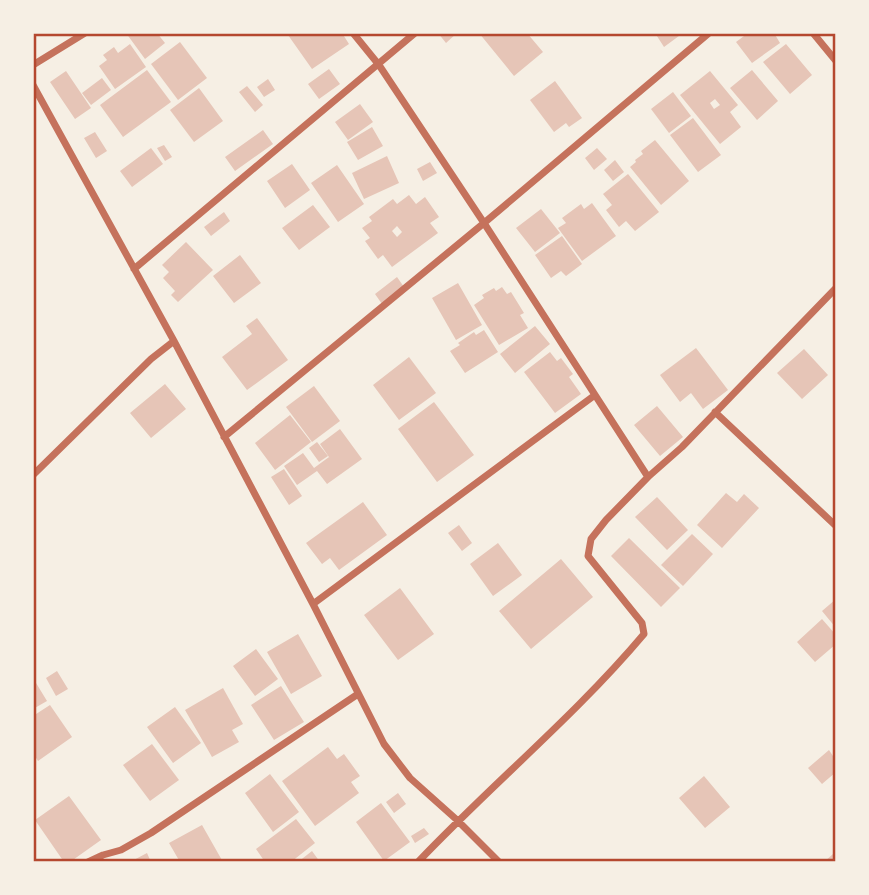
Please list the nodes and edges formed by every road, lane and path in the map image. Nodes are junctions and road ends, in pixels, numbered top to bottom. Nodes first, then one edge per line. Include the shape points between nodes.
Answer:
1 (86, 33) edge
2 (353, 33) edge
3 (415, 33) edge
4 (709, 33) edge
5 (813, 33) edge
6 (836, 61) edge
7 (33, 65) edge
8 (379, 65) junction
9 (33, 85) edge
10 (484, 222) junction
11 (134, 269) junction
12 (836, 288) edge
13 (174, 341) junction
14 (595, 395) junction
15 (715, 412) junction
16 (224, 437) junction
17 (33, 475) edge
18 (648, 477) junction
19 (836, 526) edge
20 (313, 604) junction
21 (358, 694) junction
22 (457, 820) junction
23 (88, 862) edge
24 (418, 862) edge
25 (499, 862) edge

1 - 7 street
2 - 8 street
3 - 8 street
4 - 10 street
5 - 6 street
8 - 10 street
8 - 11 street
9 - 11 street
10 - 14 street
10 - 16 street
11 - 13 street
12 - 15 street
13 - 16 street
13 - 17 street
14 - 18 street
14 - 20 street
15 - 18 street
15 - 19 street
16 - 20 street
18 - 22 street via 591,538 588,556 642,623 644,634 571,713
20 - 21 street
21 - 22 street via 384,744 410,778
21 - 23 street via 151,833
22 - 24 street
22 - 25 street

